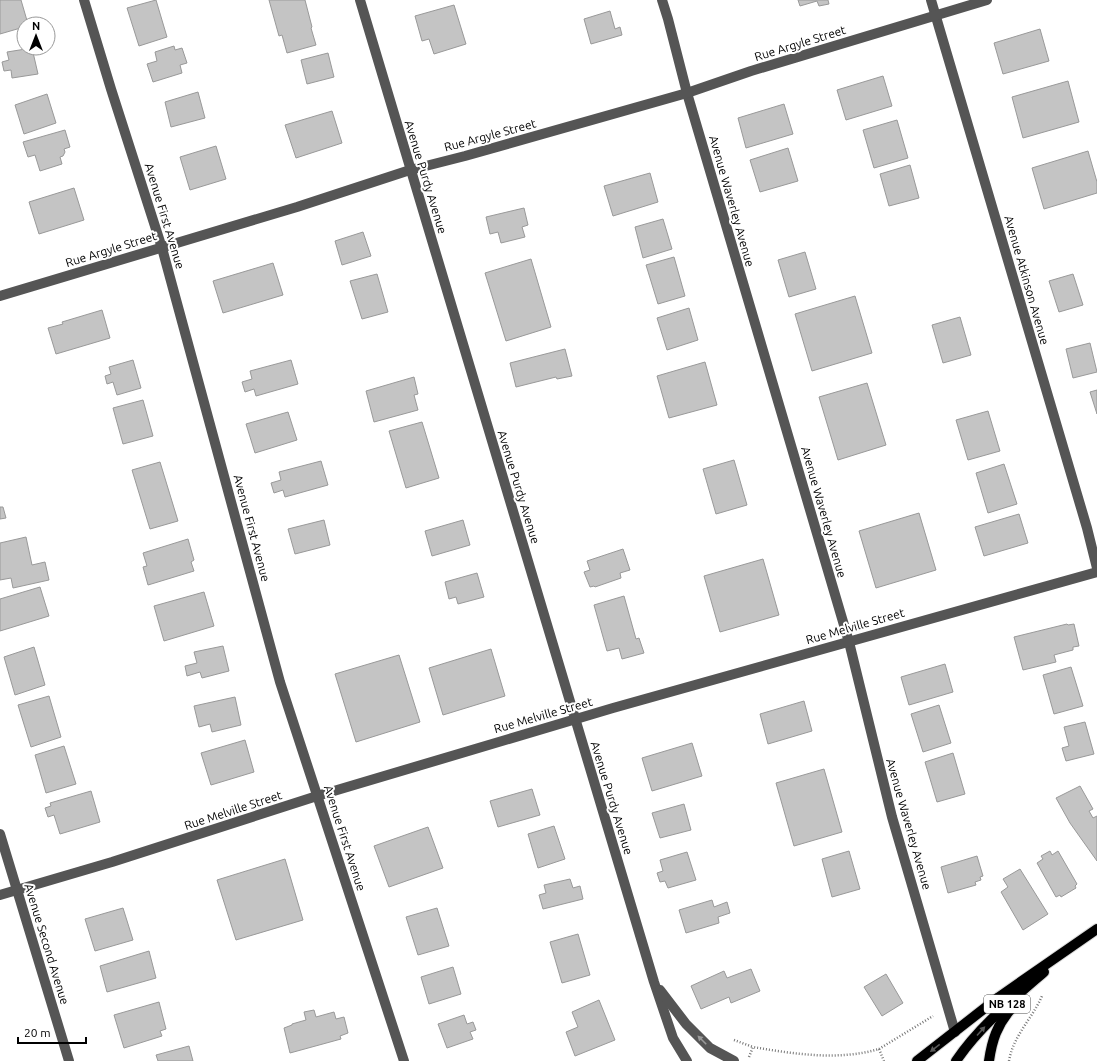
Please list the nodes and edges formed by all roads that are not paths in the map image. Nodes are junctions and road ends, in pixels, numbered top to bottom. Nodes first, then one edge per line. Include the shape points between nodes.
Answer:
1 (84, 0) edge
2 (360, 0) edge
3 (662, 0) edge
4 (931, 0) edge
5 (987, 0) edge
6 (936, 16) junction
7 (687, 93) junction
8 (410, 170) junction
9 (162, 248) junction
10 (0, 296) edge
11 (1097, 568) edge
12 (1097, 572) edge
13 (849, 642) junction
14 (575, 719) junction
15 (317, 796) junction
16 (0, 834) edge
17 (17, 891) junction
18 (0, 895) edge
19 (1097, 929) edge
20 (1064, 952) junction
21 (654, 982) junction
22 (1030, 986) junction
23 (955, 1032) junction
24 (69, 1061) edge
25 (404, 1061) edge
26 (687, 1061) edge
27 (734, 1061) edge
28 (917, 1061) edge
29 (956, 1061) edge
30 (988, 1061) edge

1 - 9 street, Avenue First Avenue
2 - 8 street, Avenue Purdy Avenue
3 - 7 street, Avenue Waverley Avenue
4 - 6 street, Avenue Atkinson Avenue
5 - 6 street, Rue Argyle Street
6 - 7 street, Rue Argyle Street via 751,71
6 - 11 street, Avenue Atkinson Avenue
7 - 8 street, Rue Argyle Street
7 - 13 street, Avenue Waverley Avenue
8 - 9 street, Rue Argyle Street
8 - 14 street, Avenue Purdy Avenue
9 - 10 street, Rue Argyle Street
9 - 15 street, Avenue First Avenue via 280,682
12 - 13 street, Rue Melville Street
13 - 14 street, Rue Melville Street
13 - 23 street, Avenue Waverley Avenue via 892,817
14 - 15 street, Rue Melville Street
14 - 21 street, Avenue Purdy Avenue
15 - 17 street, Rue Melville Street
15 - 25 street, Avenue First Avenue
16 - 17 street, Avenue Second Avenue
17 - 18 street, Rue Melville Street
17 - 24 street, Avenue Second Avenue
19 - 20 main road, NB 128
20 - 22 main road, NB 128
20 - 23 main road, NB 128 via 998,997
21 - 26 street, Avenue Purdy Avenue via 673,1038
27 -> 21 street, Avenue Purdy Avenue via 710,1048 686,1024
29 -> 22 main road, NB 128 via 1003,1008
22 - 30 main road via 1001,1020
23 -> 28 main road, NB 128

